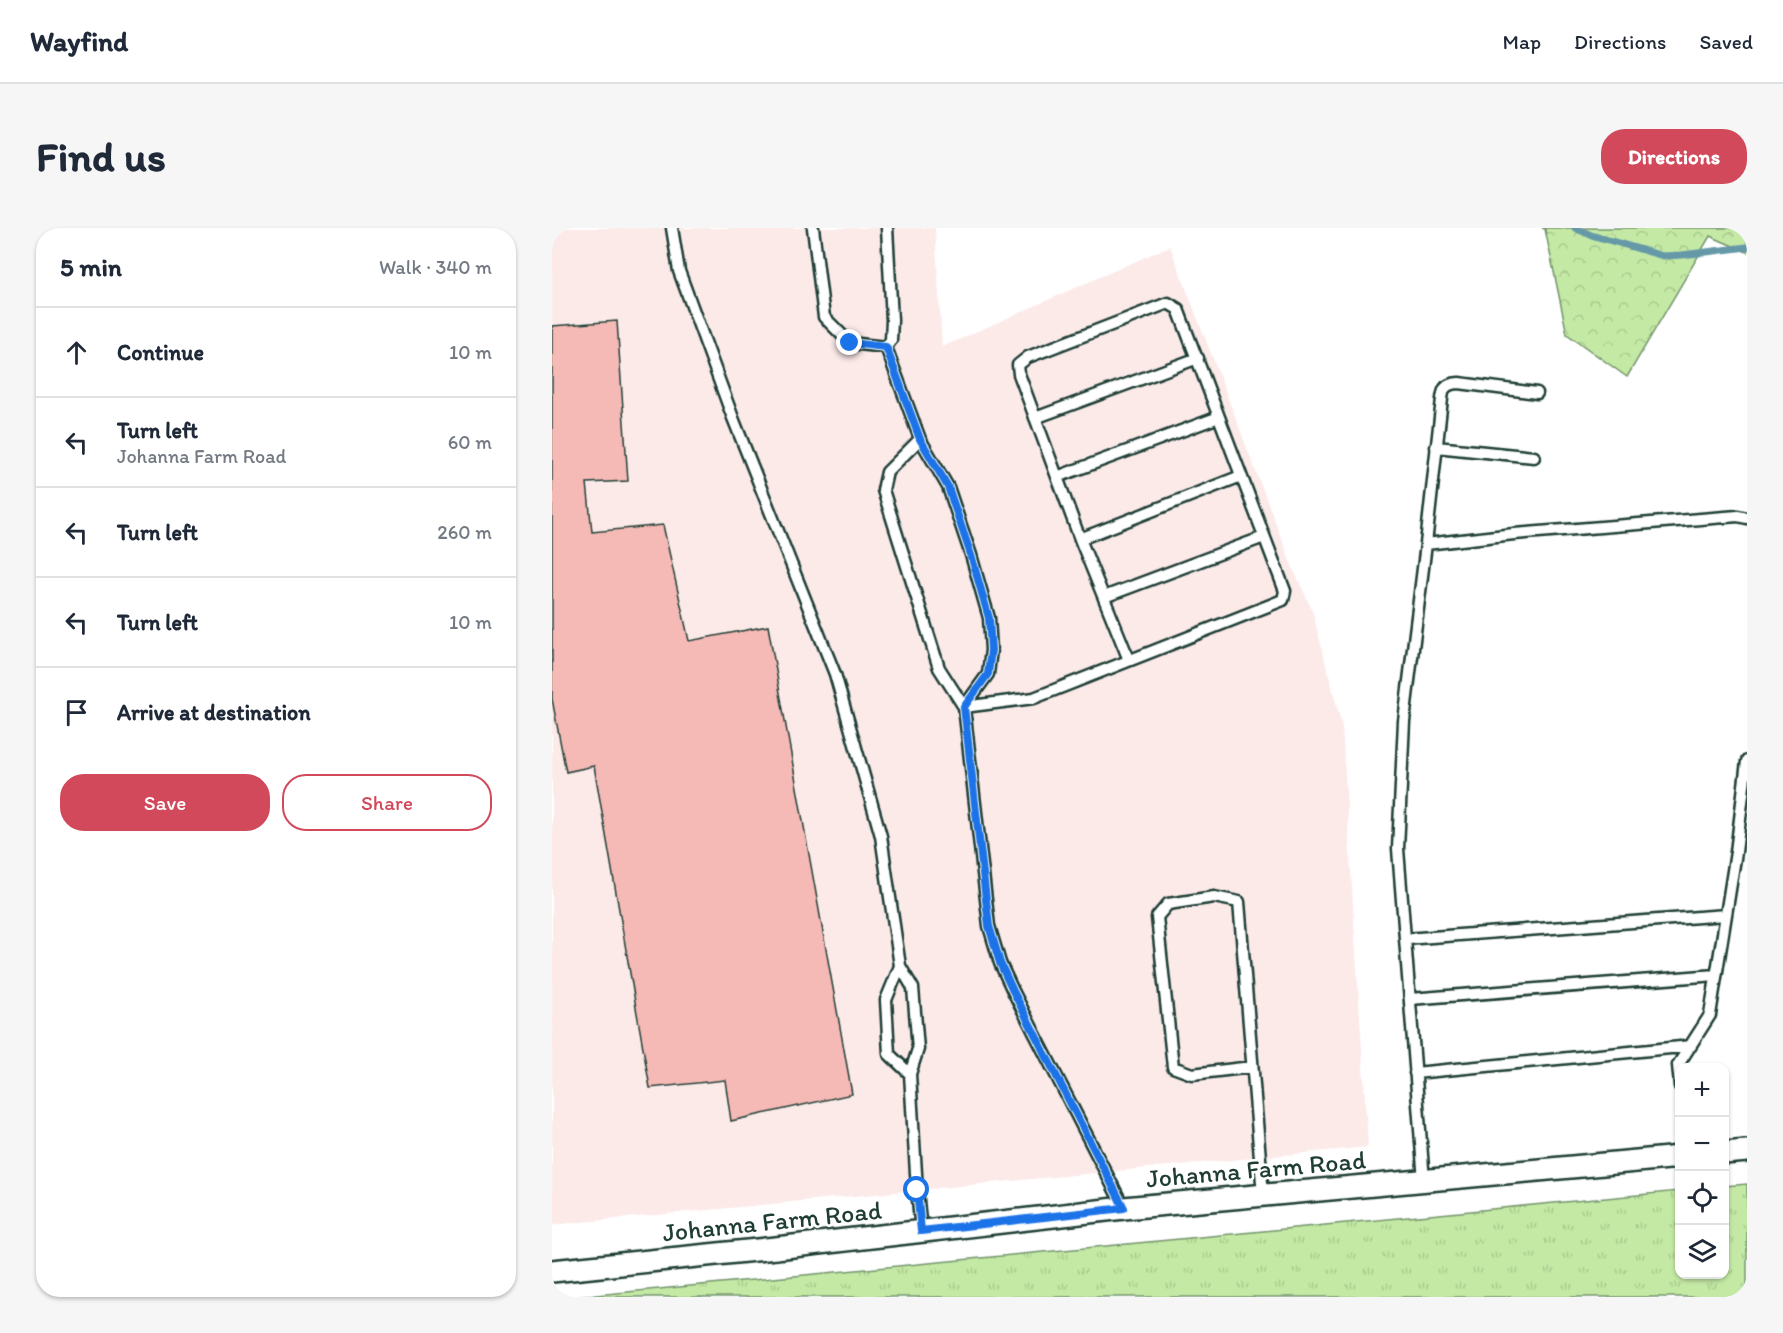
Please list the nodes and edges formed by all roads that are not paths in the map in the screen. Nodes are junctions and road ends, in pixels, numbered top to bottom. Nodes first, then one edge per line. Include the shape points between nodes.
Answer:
1 (672, 228) edge
2 (813, 228) edge
3 (887, 228) edge
4 (886, 347) junction
5 (1198, 358) junction
6 (1537, 393) dead end
7 (1219, 417) junction
8 (1035, 418) junction
9 (920, 439) junction
10 (1436, 447) junction
11 (1534, 457) dead end
12 (1241, 476) junction
13 (1057, 477) junction
14 (1747, 518) edge
15 (1264, 537) junction
16 (1080, 539) junction
17 (1426, 544) junction
18 (1104, 597) junction
19 (1130, 660) junction
20 (964, 707) junction
21 (1747, 761) edge
22 (1726, 915) junction
23 (1405, 939) junction
24 (900, 966) junction
25 (1716, 975) junction
26 (1410, 999) junction
27 (1690, 1046) junction
28 (1679, 1063) edge
29 (1252, 1067) junction
30 (1416, 1073) junction
31 (910, 1074) junction
32 (1747, 1151) edge
33 (1729, 1153) edge
34 (1675, 1157) edge
35 (1424, 1181) junction
36 (1263, 1196) junction
37 (1124, 1208) junction
38 (921, 1231) junction
39 (552, 1271) edge

1 - 24 lane via 679,271 835,674 881,836
2 - 4 lane via 824,317 850,343
3 - 4 lane via 892,320 891,340
4 - 9 lane
5 - 7 lane
5 - 8 lane
5 - 8 lane via 1178,309 1168,303 1028,357 1018,365
6 - 10 lane via 1450,384 1444,388
7 - 12 lane
7 - 13 lane
8 - 13 lane
9 - 20 lane via 948,487 989,618 988,674
9 - 20 lane via 887,472 883,490 939,668
10 - 11 lane
10 - 17 lane
12 - 15 lane
12 - 16 lane
13 - 16 lane
14 - 17 lane
15 - 18 lane
15 - 19 lane via 1285,591 1283,600
16 - 18 lane
17 - 23 lane via 1404,721 1398,849
18 - 19 lane
19 - 20 lane via 1034,698
20 - 37 lane via 989,926 1000,963
21 - 22 lane
22 - 23 lane
22 - 25 lane
23 - 26 lane
24 - 31 lane via 914,988 918,1049
24 - 31 lane via 886,1000 889,1054
25 - 26 lane
25 - 27 lane via 1710,1015
26 - 30 lane
27 - 28 lane
27 - 30 lane
29 - 29 lane via 1239,902 1214,897 1168,904 1157,917 1173,1067 1192,1074
29 - 36 lane
30 - 35 lane
31 - 38 lane
32 - 33 street
34 - 35 street, Johanna Farm Road
35 - 36 street, Johanna Farm Road
36 - 37 street, Johanna Farm Road
37 - 38 street, Johanna Farm Road
38 - 39 street, Johanna Farm Road

